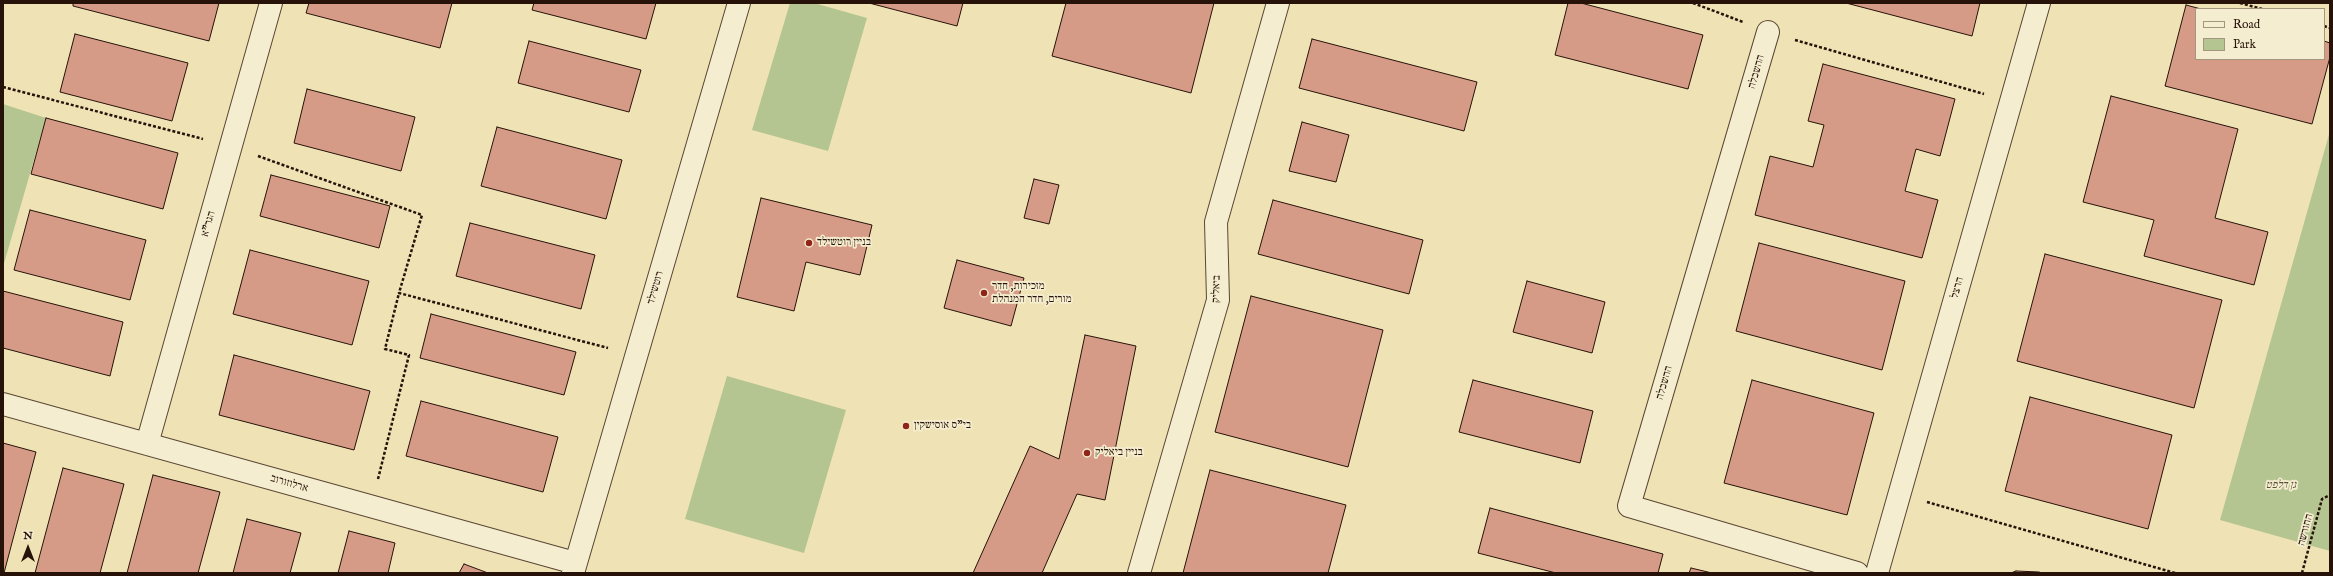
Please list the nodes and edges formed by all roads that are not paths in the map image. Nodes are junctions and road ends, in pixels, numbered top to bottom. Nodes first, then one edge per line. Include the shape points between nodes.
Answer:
1 (271, 3) edge
2 (739, 3) edge
3 (1278, 3) edge
4 (2039, 3) edge
5 (1768, 32) road end
6 (3, 404) edge
7 (146, 444) junction
8 (574, 568) edge
9 (1139, 573) edge
10 (1857, 573) edge
11 (1877, 573) edge

1 - 7 street, הגר"א
2 - 8 street, רוטשילד
3 - 9 street, ביאליק via 1216,222 1218,300
4 - 11 street, הרצל
5 - 10 street, ההשכלה via 1629,506
6 - 7 street, ארלוזורוב
7 - 8 street, ארלוזורוב via 371,507

